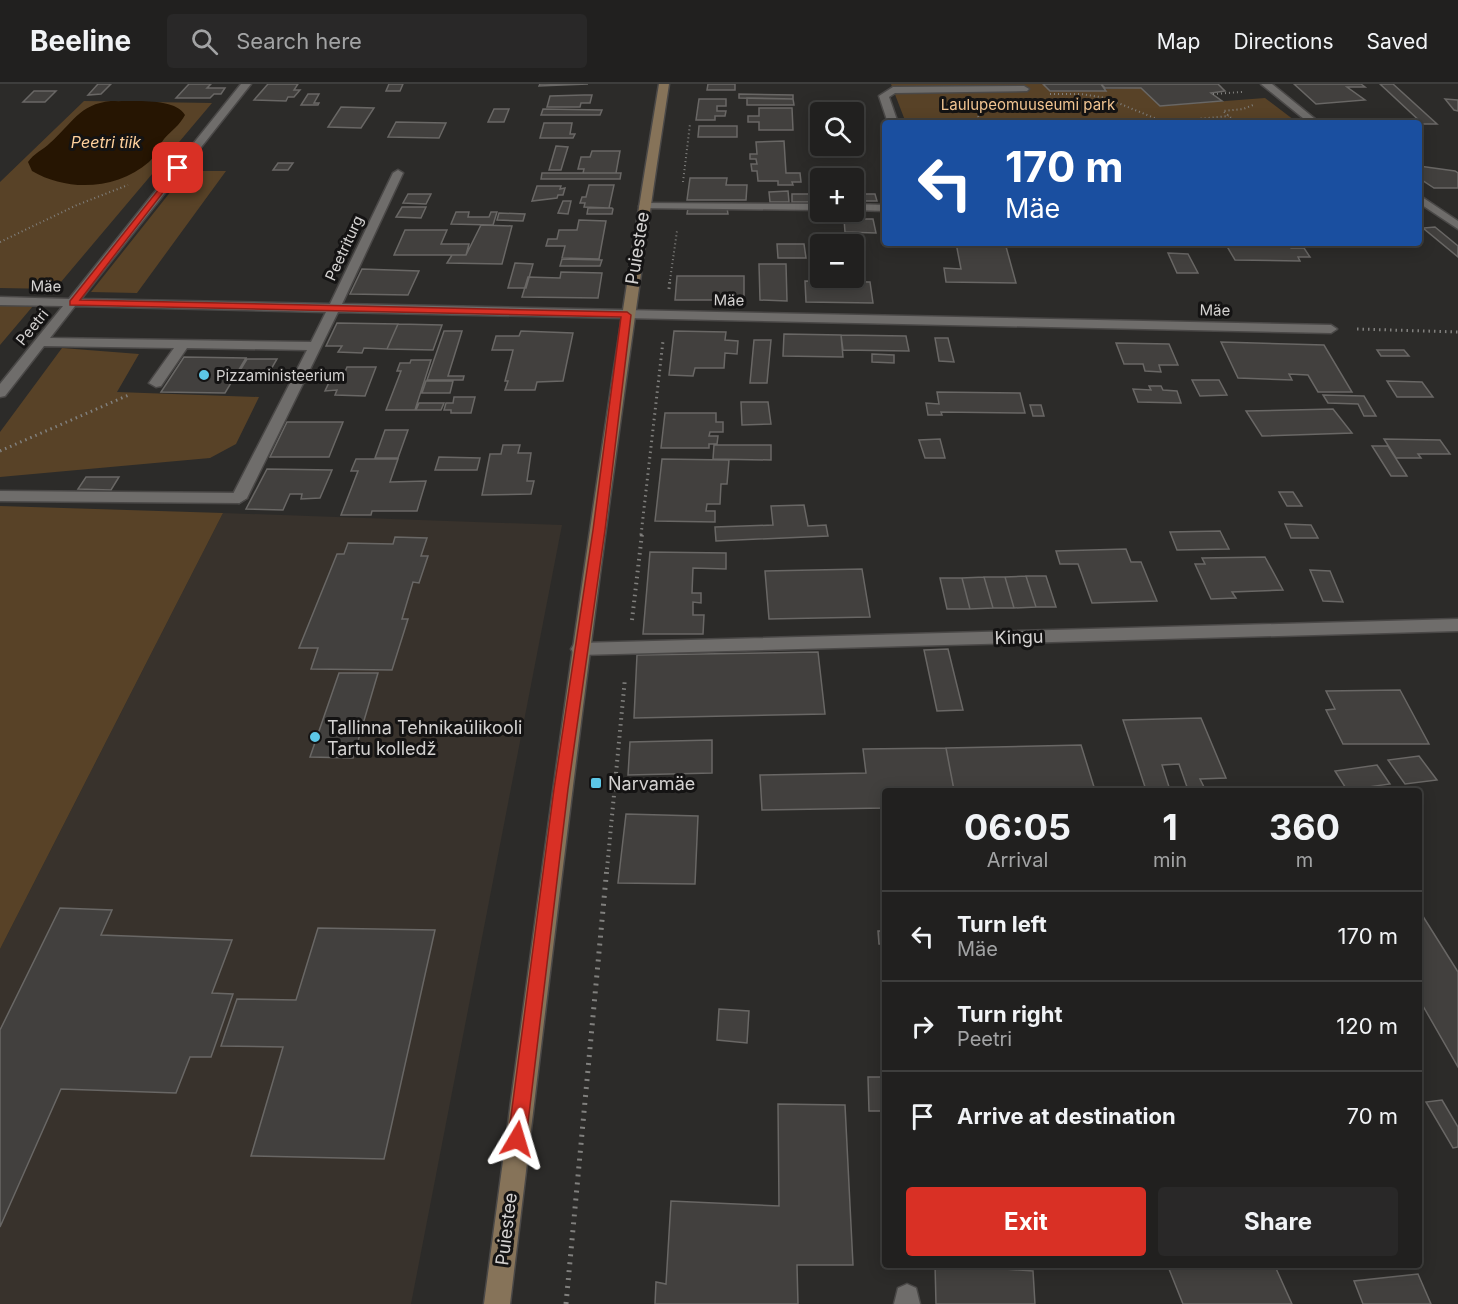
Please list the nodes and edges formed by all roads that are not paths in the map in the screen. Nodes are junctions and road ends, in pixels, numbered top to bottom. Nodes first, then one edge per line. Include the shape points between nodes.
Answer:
1 (246, 84) edge
2 (664, 84) edge
3 (1266, 84) edge
4 (1024, 89) road end
5 (891, 120) edge
6 (1311, 120) edge
7 (398, 173) dead end
8 (1422, 200) edge
9 (644, 206) junction
10 (810, 207) edge
11 (864, 207) edge
12 (882, 208) edge
13 (1458, 226) edge
14 (0, 301) edge
15 (73, 303) junction
16 (334, 308) junction
17 (627, 315) junction
18 (1331, 329) road end
19 (41, 342) junction
20 (183, 345) junction
21 (315, 346) junction
22 (156, 383) road end
23 (0, 393) edge
24 (0, 496) edge
25 (1458, 625) edge
26 (580, 649) junction
27 (497, 1304) edge

1 - 15 street, Peetri
2 - 9 main road, Puiestee
3 - 6 street
4 - 5 street via 893,90 885,96
7 - 16 street, Peetriturg
8 - 13 street
9 - 10 street
9 - 17 main road, Puiestee
11 - 12 street
14 - 15 street, Mäe
15 - 16 street, Mäe
15 - 19 street, Peetri
16 - 17 street, Mäe
16 - 21 street, Peetriturg
17 - 18 street, Mäe
17 - 26 main road, Puiestee
19 - 20 street
19 - 23 street, Peetri
20 - 21 street
20 - 22 street
21 - 24 street, Peetriturg via 238,498
25 - 26 street, Kingu
26 - 27 main road, Puiestee

